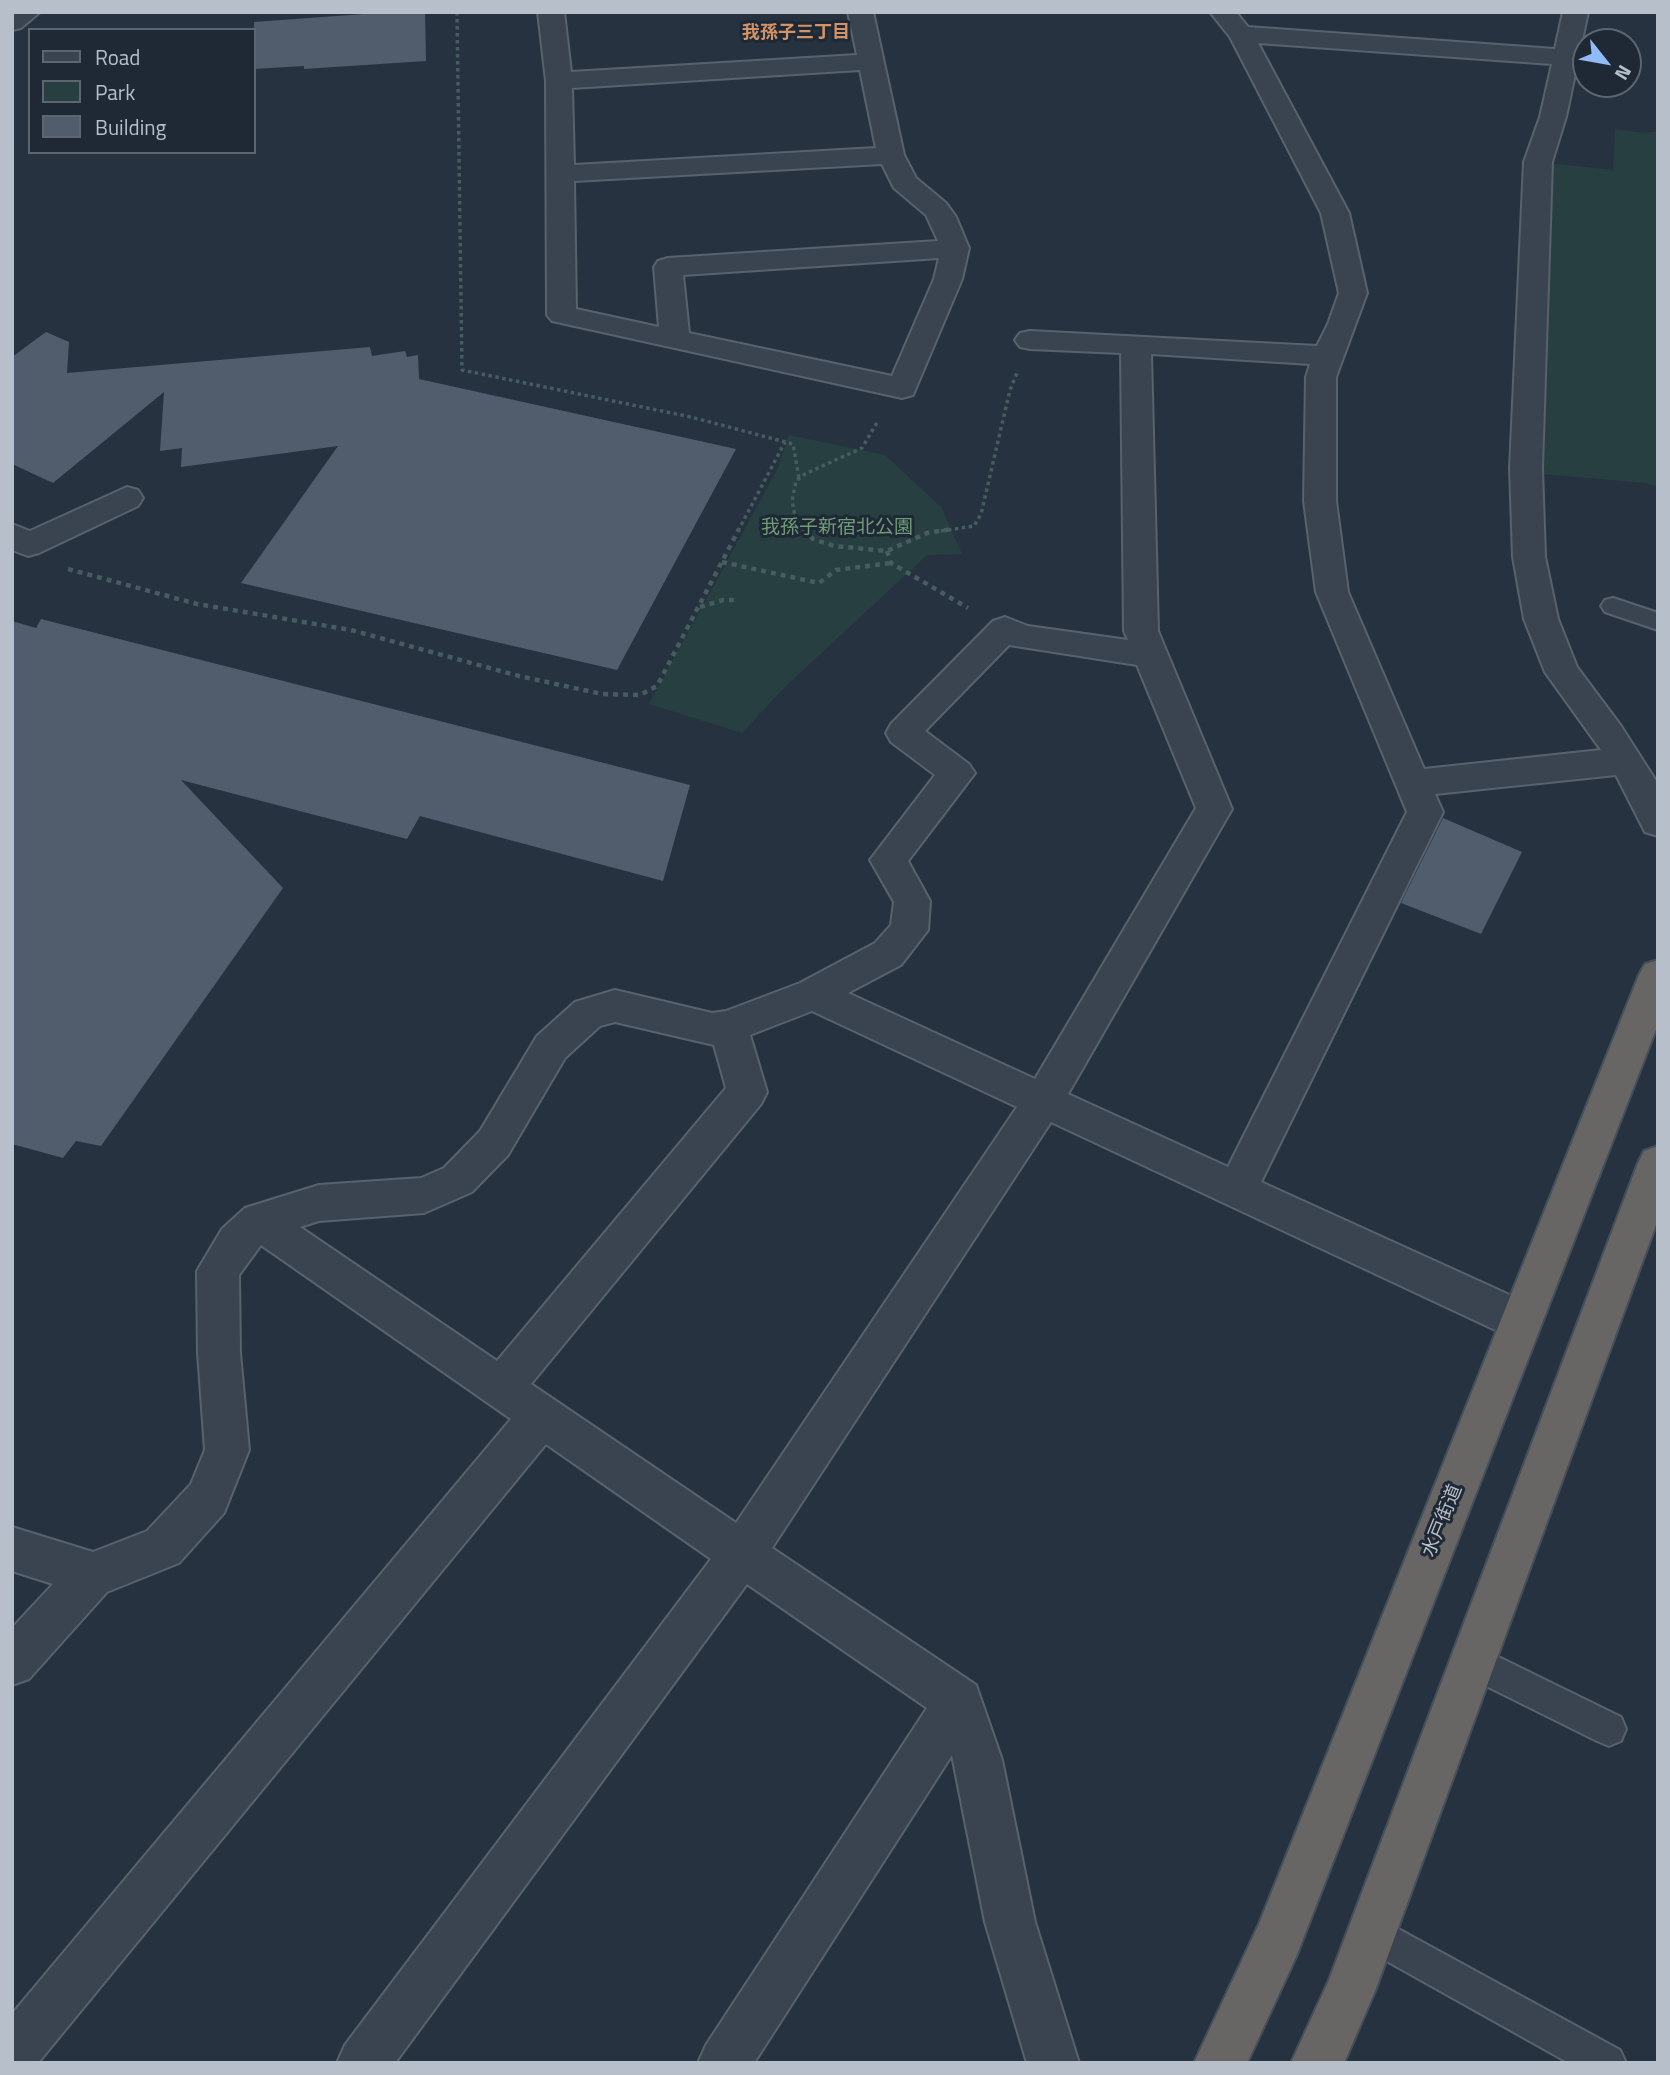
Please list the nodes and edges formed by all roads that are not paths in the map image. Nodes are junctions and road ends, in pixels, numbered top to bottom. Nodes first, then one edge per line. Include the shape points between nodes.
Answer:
1 (28, 12) edge
2 (551, 12) edge
3 (860, 12) edge
4 (1577, 12) edge
5 (12, 23) edge
6 (1231, 23) edge
7 (1565, 57) junction
8 (871, 62) junction
9 (559, 81) junction
10 (891, 155) junction
11 (561, 174) junction
12 (955, 248) junction
13 (675, 339) junction
14 (1030, 340) road end
15 (1136, 344) junction
16 (1326, 356) junction
17 (127, 498) dead end
18 (20, 540) edge
19 (1614, 606) dead end
20 (1658, 622) edge
21 (1150, 655) junction
22 (1625, 761) junction
23 (1413, 783) junction
24 (1658, 822) edge
25 (1658, 975) edge
26 (813, 994) junction
27 (728, 1027) junction
28 (1043, 1101) junction
29 (1658, 1163) edge
30 (1237, 1189) junction
31 (259, 1221) junction
32 (1521, 1321) junction
33 (502, 1387) junction
34 (542, 1415) junction
35 (12, 1549) edge
36 (742, 1555) junction
37 (93, 1574) junction
38 (1472, 1661) junction
39 (12, 1662) edge
40 (960, 1702) junction
41 (1609, 1729) dead end
42 (1371, 1932) junction
43 (12, 2054) edge
44 (363, 2063) edge
45 (724, 2063) edge
46 (1053, 2063) edge
47 (1220, 2063) edge
48 (1317, 2063) edge
49 (1607, 2063) edge

1 - 5 street
2 - 9 street
3 - 8 street
4 - 7 street
6 - 7 street
6 - 16 street via 1335,213 1353,293
7 - 22 street via 1538,162 1526,468 1530,557 1541,619 1562,672
8 - 9 street
8 - 10 street
9 - 11 street
10 - 11 street
10 - 12 street via 904,182 946,223
11 - 13 street via 562,315
12 - 13 street via 668,267
12 - 13 street via 948,279 902,388
14 - 15 street
15 - 16 street
15 - 21 street via 1141,631
16 - 23 street via 1321,377 1320,501 1332,592
17 - 18 street
19 - 20 lane
21 - 26 street via 1022,637 1005,629 903,733 957,773 888,860 912,901 909,930 888,954
21 - 28 street via 1214,809
22 - 23 street
22 - 24 street
23 - 30 street via 1425,812
25 - 32 highway, 水戸街道
26 - 27 street
26 - 28 street
27 - 31 street via 712,1029 615,1006 588,1013 551,1047 494,1143 458,1180 424,1195 319,1203
27 - 33 street via 747,1092
28 - 30 street
28 - 36 street
29 - 38 highway
30 - 32 street
31 - 33 street
31 - 37 street via 237,1242 218,1271 226,1450 208,1498 163,1547
32 - 47 highway, 水戸街道 via 1278,1939
33 - 34 street
34 - 36 street
34 - 43 street
35 - 37 street
36 - 40 street
36 - 44 street
37 - 39 street
38 - 41 lane
38 - 42 highway
40 - 45 street
40 - 46 street via 978,1760 1010,1922
42 - 48 highway
42 - 49 lane

